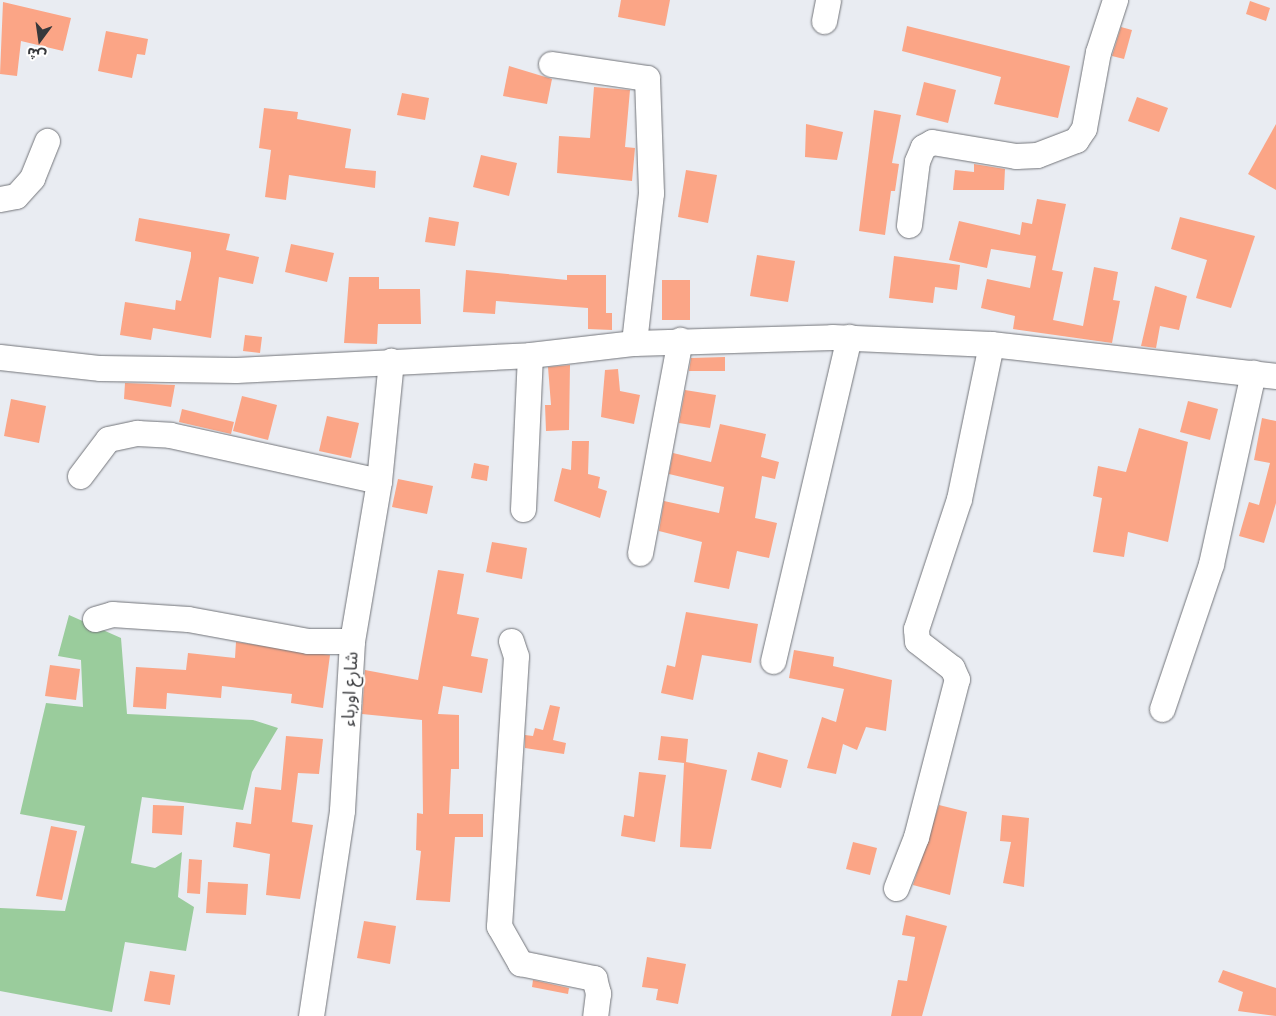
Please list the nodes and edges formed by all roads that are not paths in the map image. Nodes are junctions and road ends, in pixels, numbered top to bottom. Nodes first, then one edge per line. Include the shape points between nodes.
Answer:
1 (1115, 0) edge
2 (551, 64) dead end
3 (47, 141) dead end
4 (0, 199) edge
5 (909, 225) dead end
6 (848, 337) junction
7 (680, 340) junction
8 (634, 343) junction
9 (992, 344) junction
10 (530, 355) junction
11 (0, 357) edge
12 (391, 361) junction
13 (1265, 375) edge
14 (80, 476) dead end
15 (379, 481) junction
16 (523, 508) dead end
17 (640, 553) dead end
18 (95, 619) dead end
19 (352, 641) junction
20 (511, 641) dead end
21 (773, 661) dead end
22 (1162, 709) dead end
23 (896, 888) dead end
24 (311, 1016) edge
25 (595, 1016) edge

1 - 5 street via 1098,52 1084,128 1076,140 1037,155 1016,156 932,142 923,147 918,161
2 - 8 street via 647,78 651,193
3 - 4 street via 32,178 16,196
6 - 7 street
6 - 9 street
6 - 21 street
7 - 8 street
7 - 17 street
8 - 10 street
9 - 13 street
9 - 23 street via 959,499 916,629 918,641 952,668 957,679 916,837
10 - 12 street
10 - 16 street
11 - 12 street via 100,368 236,370
12 - 15 street, شارع اورباء
13 - 22 street via 1215,549
14 - 15 street via 108,439 138,433 170,435
15 - 19 street, شارع اورباء
18 - 19 street via 112,614 188,619 308,641
19 - 24 street, شارع اورباء via 342,810
20 - 25 street via 516,656 500,926 520,964 594,978

